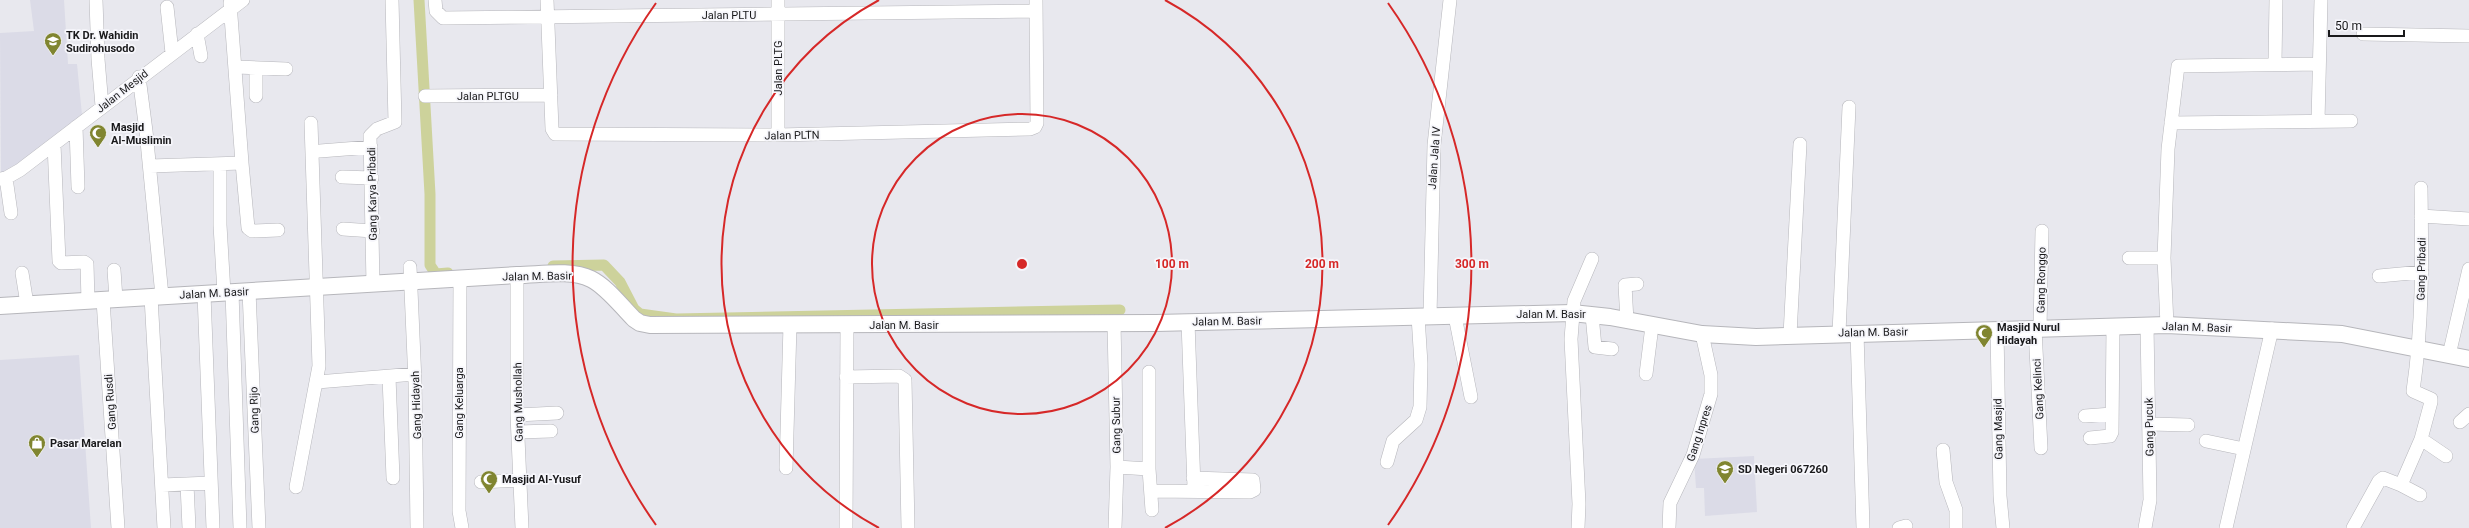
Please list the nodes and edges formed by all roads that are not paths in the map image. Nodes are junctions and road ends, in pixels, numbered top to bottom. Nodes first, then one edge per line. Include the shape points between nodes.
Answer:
1 (96, 0) edge
2 (243, 0) edge
3 (392, 0) edge
4 (435, 0) edge
5 (547, 0) edge
6 (778, 0) edge
7 (1450, 0) edge
8 (2276, 0) edge
9 (2321, 0) edge
10 (230, 4) edge
11 (1036, 6) edge
12 (167, 7) dead end
13 (778, 15) junction
14 (547, 17) junction
15 (197, 34) junction
16 (2363, 34) dead end
17 (2469, 36) edge
18 (172, 53) junction
19 (201, 56) dead end
20 (2275, 63) junction
21 (2319, 64) junction
22 (236, 67) junction
23 (256, 68) junction
24 (286, 69) dead end
25 (139, 77) junction
26 (551, 95) junction
27 (256, 96) dead end
28 (425, 96) dead end
29 (102, 106) junction
30 (1849, 107) dead end
31 (2318, 121) junction
32 (2351, 121) dead end
33 (311, 123) dead end
34 (2171, 123) junction
35 (76, 127) junction
36 (778, 135) junction
37 (54, 144) junction
38 (1800, 144) dead end
39 (371, 147) junction
40 (320, 151) dead end
41 (242, 163) junction
42 (220, 164) junction
43 (150, 166) junction
44 (342, 177) dead end
45 (372, 178) junction
46 (3, 179) edge
47 (78, 187) dead end
48 (2420, 188) dead end
49 (11, 213) dead end
50 (2421, 216) junction
51 (2469, 219) edge
52 (343, 229) dead end
53 (278, 230) dead end
54 (2042, 230) dead end
55 (373, 231) junction
56 (2128, 258) dead end
57 (2164, 258) junction
58 (1592, 259) dead end
59 (2469, 269) edge
60 (114, 270) dead end
61 (2422, 272) junction
62 (22, 273) dead end
63 (410, 274) junction
64 (517, 275) junction
65 (2379, 276) dead end
66 (460, 278) junction
67 (373, 284) junction
68 (1637, 284) dead end
69 (316, 287) junction
70 (249, 291) junction
71 (228, 292) junction
72 (204, 294) junction
73 (156, 297) junction
74 (102, 300) junction
75 (27, 304) junction
76 (0, 306) edge
77 (1572, 313) junction
78 (1592, 314) junction
79 (1424, 316) junction
80 (1455, 316) junction
81 (1627, 321) junction
82 (1188, 322) junction
83 (1114, 323) junction
84 (790, 324) junction
85 (846, 325) junction
86 (2147, 325) junction
87 (2167, 325) junction
88 (1652, 326) junction
89 (2113, 326) junction
90 (2038, 329) junction
91 (2272, 329) junction
92 (1997, 330) junction
93 (1839, 333) junction
94 (1857, 333) junction
95 (1702, 334) junction
96 (1790, 335) junction
97 (1612, 349) dead end
98 (2419, 349) junction
99 (2449, 355) junction
100 (2469, 359) edge
101 (1148, 372) dead end
102 (415, 374) junction
103 (1646, 374) dead end
104 (390, 377) junction
105 (846, 377) junction
106 (317, 382) junction
107 (1470, 397) dead end
108 (557, 413) dead end
109 (2112, 414) junction
110 (517, 415) junction
111 (2085, 416) dead end
112 (2150, 424) junction
113 (2188, 425) dead end
114 (551, 431) dead end
115 (518, 432) junction
116 (2090, 438) dead end
117 (2421, 439) junction
118 (2206, 441) dead end
119 (2041, 448) dead end
120 (1943, 450) dead end
121 (2244, 450) junction
122 (2446, 456) dead end
123 (1387, 462) dead end
124 (1117, 467) junction
125 (786, 468) dead end
126 (1149, 469) junction
127 (393, 478) dead end
128 (1193, 478) junction
129 (520, 480) junction
130 (481, 482) dead end
131 (211, 483) junction
132 (187, 484) junction
133 (162, 485) junction
134 (2401, 485) junction
135 (296, 487) dead end
136 (1151, 491) junction
137 (1194, 492) junction
138 (2420, 495) dead end
139 (1152, 510) dead end
140 (118, 528) edge
141 (164, 528) edge
142 (189, 528) edge
143 (213, 528) edge
144 (240, 528) edge
145 (259, 528) edge
146 (417, 528) edge
147 (462, 528) edge
148 (522, 528) edge
149 (846, 528) edge
150 (908, 528) edge
151 (1115, 528) edge
152 (1578, 528) edge
153 (1670, 528) edge
154 (1863, 528) edge
155 (1956, 528) edge
156 (2003, 528) edge
157 (2145, 528) edge
158 (2226, 528) edge
159 (2353, 528) edge

1 - 29 street
2 - 10 street, Jalan Mesjid
3 - 39 street, Gang Karya Pribadi via 396,122 371,133
4 - 14 street, Jalan PLTU via 436,11 443,18
5 - 14 street, Jalan PLTN
6 - 13 street, Jalan PLTG
7 - 79 street, Jalan Jala IV via 1434,145
8 - 20 street
9 - 21 street
10 - 15 street, Jalan Mesjid
10 - 22 street
11 - 13 street, Jalan PLTU
11 - 36 street, Jalan PLTN via 1035,127
12 - 18 street
13 - 14 street, Jalan PLTU
13 - 36 street, Jalan PLTG
14 - 26 street, Jalan PLTN
15 - 18 street, Jalan Mesjid
15 - 19 street
16 - 17 street
18 - 25 street, Jalan Mesjid
20 - 21 street
20 - 34 street via 2178,66
21 - 31 street
22 - 23 street
22 - 41 street
23 - 24 street
23 - 27 street
25 - 29 street, Jalan Mesjid
25 - 43 street
26 - 28 street, Jalan PLTGU
26 - 36 street, Jalan PLTN via 552,129 555,134
29 - 35 street, Jalan Mesjid
30 - 93 street
31 - 32 street
31 - 34 street
33 - 69 street
34 - 57 street
35 - 37 street, Jalan Mesjid
35 - 47 street
37 - 46 street, Jalan Mesjid
37 - 74 street via 59,261 84,262
38 - 96 street
39 - 40 street
39 - 45 street, Gang Karya Pribadi
41 - 42 street
41 - 53 street via 248,228 252,231
42 - 43 street
42 - 71 street via 220,225
43 - 73 street
44 - 45 street
45 - 55 street, Gang Karya Pribadi
46 - 49 street
48 - 50 street, Gang Pribadi
50 - 51 street
50 - 61 street, Gang Pribadi
52 - 55 street
54 - 90 street, Gang Ronggo
55 - 67 street, Gang Karya Pribadi
56 - 57 street
57 - 87 street
58 - 77 street via 1574,301
59 - 99 street
60 - 74 street
61 - 65 street
61 - 98 street, Gang Pribadi
62 - 75 street
63 - 66 main road, Jalan M. Basir
63 - 67 main road, Jalan M. Basir
63 - 102 street, Gang Hidayah
64 - 66 main road, Jalan M. Basir
64 - 84 main road, Jalan M. Basir via 569,275 589,278 602,287 634,319 643,324
64 - 110 street, Gang Mushollah
66 - 147 street, Gang Keluarga via 459,511
67 - 69 main road, Jalan M. Basir
68 - 81 street via 1625,285
69 - 70 main road, Jalan M. Basir
69 - 106 street via 319,343
70 - 71 main road, Jalan M. Basir
70 - 145 street, Gang Rijo
71 - 72 main road, Jalan M. Basir
71 - 144 street
72 - 73 main road, Jalan M. Basir
72 - 131 street
73 - 74 main road, Jalan M. Basir
73 - 133 street
74 - 75 main road, Jalan M. Basir
74 - 140 street, Gang Rusdi
75 - 76 main road, Jalan M. Basir
77 - 78 main road, Jalan M. Basir
77 - 80 main road, Jalan M. Basir
77 - 152 street
78 - 81 main road, Jalan M. Basir
78 - 97 street via 1596,347
79 - 80 main road, Jalan M. Basir
79 - 82 main road, Jalan M. Basir
79 - 123 street, Jalan Jala IV via 1420,407 1416,420 1393,441
80 - 107 street
81 - 88 main road, Jalan M. Basir
82 - 83 main road, Jalan M. Basir
82 - 128 street
83 - 85 main road, Jalan M. Basir
83 - 124 street, Gang Subur
84 - 85 main road, Jalan M. Basir
84 - 125 street
85 - 105 street
86 - 87 main road, Jalan M. Basir
86 - 89 main road, Jalan M. Basir
86 - 112 street, Gang Pucuk
87 - 91 main road, Jalan M. Basir
88 - 95 main road, Jalan M. Basir
88 - 103 street
89 - 90 main road, Jalan M. Basir
89 - 109 street
90 - 92 main road, Jalan M. Basir
90 - 119 street, Gang Kelinci
91 - 98 main road, Jalan M. Basir via 2342,334
91 - 121 street
92 - 94 main road, Jalan M. Basir
92 - 156 street, Gang Masjid via 2000,496
93 - 94 main road, Jalan M. Basir
93 - 96 main road, Jalan M. Basir
94 - 154 street
95 - 96 main road, Jalan M. Basir via 1756,337
95 - 153 street, Gang Inpres via 1711,374 1711,394 1693,455 1670,503
98 - 99 main road, Jalan M. Basir
98 - 117 street, Gang Pribadi via 2413,391 2431,398
99 - 100 main road, Jalan M. Basir
101 - 126 street
102 - 104 street
102 - 146 street, Gang Hidayah
104 - 106 street
104 - 127 street
105 - 149 street
105 - 150 street via 899,376 905,380
106 - 135 street
108 - 110 street
109 - 111 street
109 - 116 street via 2110,436
110 - 115 street, Gang Mushollah
112 - 113 street
112 - 157 street, Gang Pucuk via 2150,500
114 - 115 street
115 - 129 street, Gang Mushollah
117 - 122 street
117 - 134 street
118 - 121 street
120 - 155 street via 1946,482 1956,510
121 - 158 street
124 - 126 street
124 - 151 street, Gang Subur
126 - 136 street
128 - 137 street
128 - 137 street via 1248,479 1254,482 1253,492
129 - 130 street
129 - 148 street, Gang Mushollah
131 - 132 street
131 - 143 street
132 - 133 street
132 - 142 street
133 - 141 street
134 - 138 street
134 - 159 street via 2383,478 2379,481
136 - 137 street
136 - 139 street

